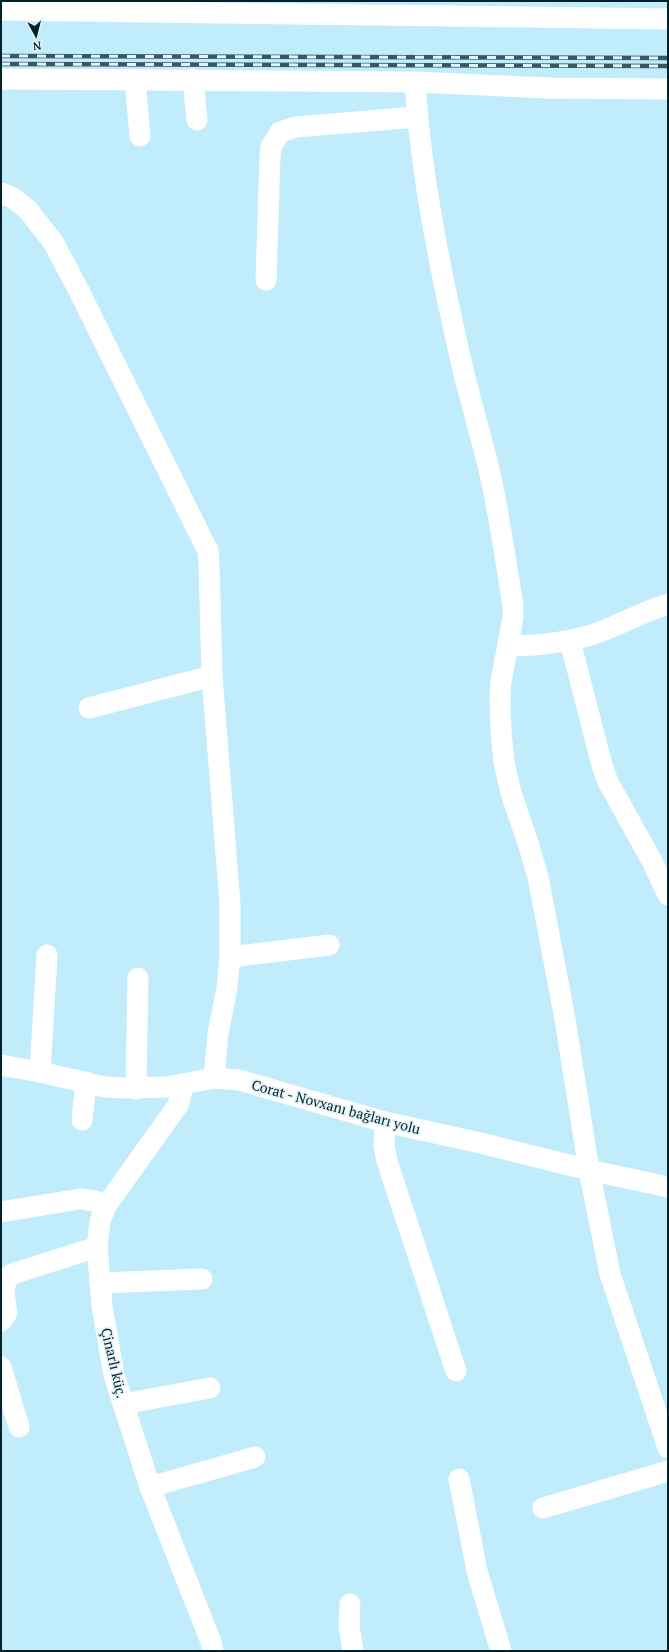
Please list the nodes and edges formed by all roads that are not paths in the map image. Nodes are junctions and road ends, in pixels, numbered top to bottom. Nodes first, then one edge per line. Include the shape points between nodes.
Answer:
1 (1, 10) edge
2 (668, 20) edge
3 (1, 79) edge
4 (135, 80) junction
5 (193, 80) junction
6 (415, 82) junction
7 (668, 89) edge
8 (417, 117) junction
9 (197, 120) dead end
10 (140, 136) dead end
11 (1, 193) edge
12 (266, 280) dead end
13 (668, 604) edge
14 (570, 641) junction
15 (508, 646) junction
16 (212, 676) junction
17 (89, 708) dead end
18 (661, 859) edge
19 (668, 895) edge
20 (329, 945) dead end
21 (47, 955) dead end
22 (230, 957) junction
23 (138, 978) dead end
24 (1, 1065) edge
25 (40, 1072) junction
26 (214, 1078) junction
27 (86, 1082) junction
28 (184, 1084) junction
29 (136, 1089) junction
30 (82, 1120) dead end
31 (385, 1122) junction
32 (589, 1170) junction
33 (668, 1187) edge
34 (106, 1206) junction
35 (1, 1212) edge
36 (97, 1247) junction
37 (202, 1279) dead end
38 (100, 1282) junction
39 (1, 1321) edge
40 (1, 1367) edge
41 (456, 1371) dead end
42 (210, 1388) dead end
43 (123, 1404) junction
44 (20, 1427) dead end
45 (668, 1448) edge
46 (255, 1457) dead end
47 (668, 1471) edge
48 (459, 1479) dead end
49 (150, 1487) junction
50 (543, 1508) dead end
51 (350, 1604) dead end
52 (213, 1651) edge
53 (353, 1651) edge
54 (501, 1651) edge

1 - 2 street
3 - 4 street
4 - 5 street
4 - 10 street
5 - 6 street
5 - 9 street
6 - 7 street
6 - 8 street
8 - 12 street via 296,127 280,132 271,147 270,157
8 - 15 street via 438,254 496,506 513,605
11 - 16 street via 13,198 28,210 52,242 77,287 208,551
13 - 14 street via 592,635
14 - 15 street
14 - 18 street via 608,782
15 - 32 street via 500,701 500,732 504,762 511,793 538,877 565,1019
16 - 17 street
16 - 22 street via 230,904
18 - 19 street
20 - 22 street
21 - 25 street
22 - 26 street
23 - 29 street
24 - 25 street, Corat - Novxanı bağları yolu
25 - 27 street, Corat - Novxanı bağları yolu
26 - 28 street, Corat - Novxanı bağları yolu
26 - 31 street, Corat - Novxanı bağları yolu via 238,1080
27 - 29 street, Corat - Novxanı bağları yolu
27 - 30 street
28 - 29 street, Corat - Novxanı bağları yolu
28 - 34 street, Çinarlı küç. via 178,1105
31 - 32 street, Corat - Novxanı bağları yolu
31 - 41 street via 384,1146 387,1161
32 - 33 street, Corat - Novxanı bağları yolu
32 - 45 street via 610,1274
34 - 35 street via 80,1199
34 - 36 street, Çinarlı küç. via 100,1221
36 - 38 street, Çinarlı küç.
36 - 39 street via 12,1274 4,1284 7,1313
37 - 38 street
38 - 43 street, Çinarlı küç. via 110,1357
40 - 44 street
42 - 43 street
43 - 49 street, Çinarlı küç.
46 - 49 street
47 - 50 street
48 - 54 street via 477,1571
49 - 52 street, Çinarlı küç.
51 - 53 street via 349,1626

